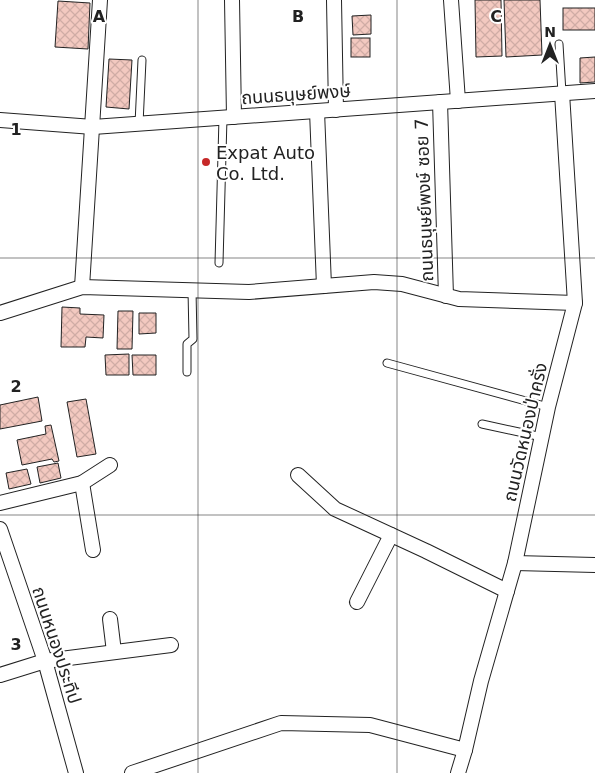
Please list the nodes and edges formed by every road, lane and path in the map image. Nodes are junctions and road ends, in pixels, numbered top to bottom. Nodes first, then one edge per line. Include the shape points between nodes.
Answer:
1 (100, 0) edge
2 (232, 0) edge
3 (334, 0) edge
4 (451, 0) edge
5 (558, 44) dead end
6 (142, 60) dead end
7 (595, 91) edge
8 (562, 94) junction
9 (458, 101) junction
10 (440, 102) junction
11 (336, 110) junction
12 (317, 111) junction
13 (228, 117) junction
14 (0, 120) edge
15 (139, 124) junction
16 (93, 127) junction
17 (219, 263) dead end
18 (324, 286) junction
19 (82, 287) junction
20 (192, 290) junction
21 (446, 296) junction
22 (575, 303) junction
23 (0, 313) edge
24 (387, 363) dead end
25 (187, 372) dead end
26 (548, 407) junction
27 (482, 424) dead end
28 (542, 436) junction
29 (110, 464) dead end
30 (298, 475) dead end
31 (82, 483) junction
32 (0, 503) edge
33 (0, 529) edge
34 (392, 535) junction
35 (93, 550) dead end
36 (4, 556) edge
37 (515, 563) junction
38 (595, 565) edge
39 (507, 591) junction
40 (357, 602) dead end
41 (110, 618) dead end
42 (171, 645) dead end
43 (114, 652) junction
44 (44, 661) junction
45 (0, 675) edge
46 (465, 750) junction
47 (76, 773) edge
48 (132, 773) edge
49 (458, 773) edge

1 - 16 street
2 - 13 street
3 - 11 street
4 - 9 street
5 - 8 lane
6 - 15 lane
7 - 8 street, ถนนธนุษย์พงษ์
8 - 9 street, ถนนธนุษย์พงษ์
8 - 22 street, ถนนวัดหนองป่าครั่ง
9 - 10 street, ถนนธนุษย์พงษ์
10 - 11 street, ถนนธนุษย์พงษ์
10 - 21 street, ถนนธนุษย์พงษ์ ซอย 7
11 - 12 street, ถนนธนุษย์พงษ์
12 - 13 street, ถนนธนุษย์พงษ์
12 - 18 street
13 - 15 street, ถนนธนุษย์พงษ์
13 - 17 lane
14 - 16 street, ถนนธนุษย์พงษ์
15 - 16 street, ถนนธนุษย์พงษ์
16 - 19 street
18 - 20 street via 249,292
18 - 21 street via 374,282 402,284
19 - 20 street
19 - 23 street
20 - 25 lane via 193,339 187,344
21 - 22 street via 459,300
22 - 26 street, ถนนวัดหนองป่าครั่ง
24 - 26 lane
26 - 28 street, ถนนวัดหนองป่าครั่ง
27 - 28 lane
28 - 37 street, ถนนวัดหนองป่าครั่ง
29 - 31 street
30 - 34 street via 335,509
31 - 32 street
31 - 35 street
33 - 36 street, ถนนหนองประทีป
34 - 39 street
34 - 40 street
36 - 44 street, ถนนหนองประทีป
37 - 38 street
37 - 39 street, ถนนวัดหนองป่าครั่ง
39 - 46 street, ถนนวัดหนองป่าครั่ง via 480,681
41 - 43 street
42 - 43 street
43 - 44 street
44 - 45 street
44 - 47 street, ถนนหนองประทีป
46 - 48 street via 370,725 281,723
46 - 49 street, ถนนวัดหนองป่าครั่ง

